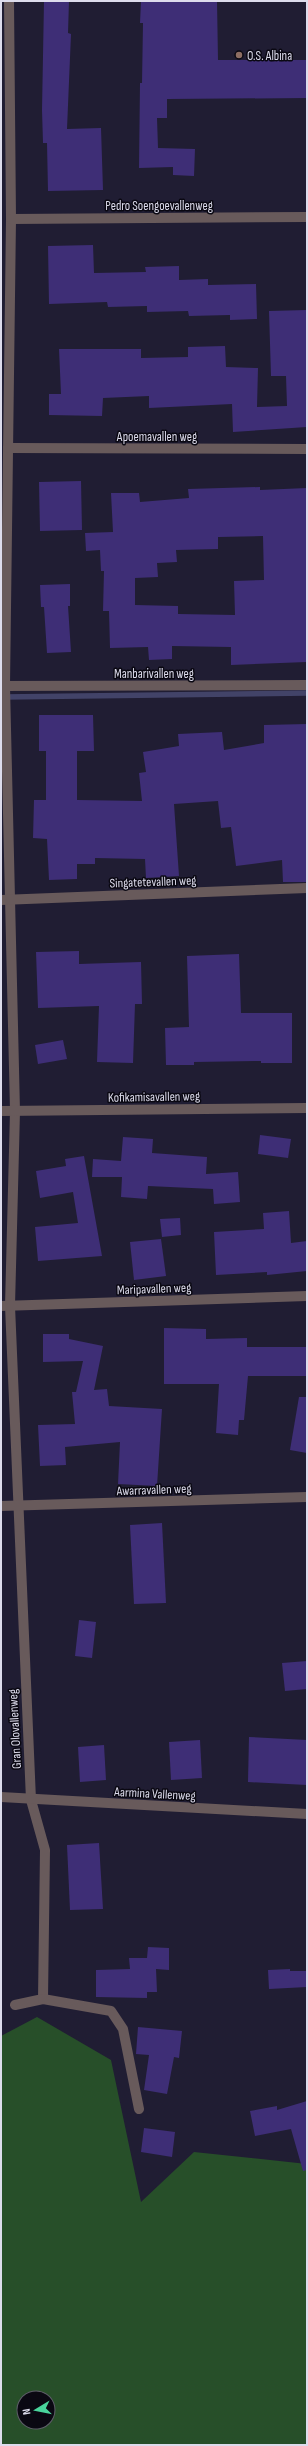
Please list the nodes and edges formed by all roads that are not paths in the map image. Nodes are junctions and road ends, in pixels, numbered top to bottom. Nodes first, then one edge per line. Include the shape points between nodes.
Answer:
1 (9, 1) edge
2 (307, 217) edge
3 (11, 219) junction
4 (8, 448) junction
5 (307, 449) edge
6 (307, 685) edge
7 (3, 686) edge
8 (307, 888) edge
9 (6, 900) edge
10 (307, 1108) edge
11 (1, 1111) edge
12 (15, 1111) junction
13 (307, 1296) edge
14 (6, 1306) edge
15 (307, 1497) edge
16 (1, 1506) edge
17 (17, 1506) junction
18 (1, 1797) edge
19 (31, 1800) junction
20 (307, 1814) edge
21 (43, 1999) junction
22 (15, 2005) dead end
23 (139, 2109) dead end

1 - 3 street, Gran Olovallenweg
2 - 3 street, Pedro Soengoevallenweg
3 - 4 street, Gran Olovallenweg
4 - 5 street, Apoemavallen weg
4 - 7 street, Gran Olovallenweg
6 - 7 street, Manbarivallen weg
7 - 9 street, Gran Olovallenweg
8 - 9 street, Singatetevallen weg
9 - 12 street, Gran Olovallenweg
10 - 12 street, Kofikamisavallen weg
11 - 12 street, Kofikamisavallen weg
12 - 14 street, Gran Olovallenweg
13 - 14 street, Maripavallen weg
14 - 17 street, Gran Olovallenweg
15 - 17 street, Awarravallen weg
16 - 17 street, Awarravallen weg
17 - 19 street, Gran Olovallenweg
18 - 19 street, Aarmina Vallenweg
19 - 20 street, Aarmina Vallenweg
19 - 21 street, Gran Olovallenweg via 45,1850
21 - 22 street
21 - 23 street via 111,2011 123,2029

